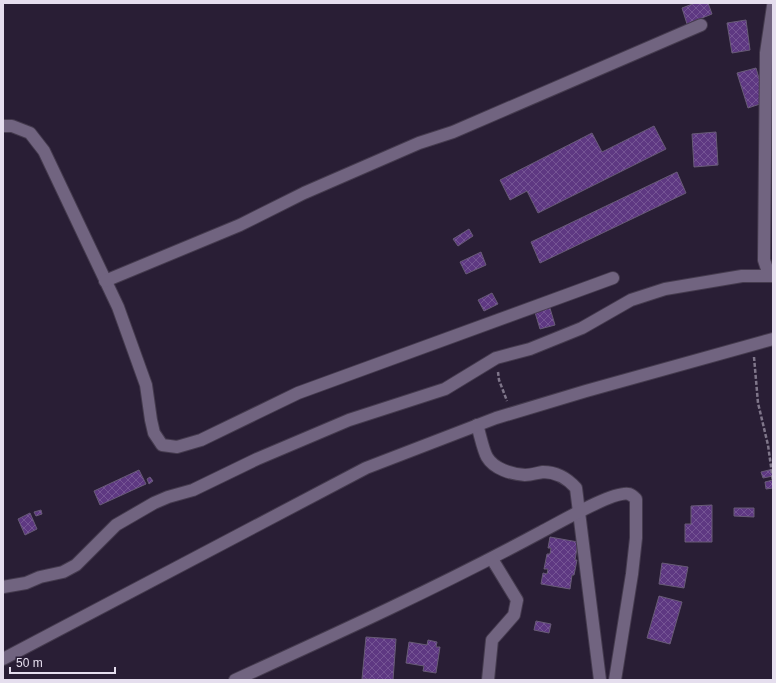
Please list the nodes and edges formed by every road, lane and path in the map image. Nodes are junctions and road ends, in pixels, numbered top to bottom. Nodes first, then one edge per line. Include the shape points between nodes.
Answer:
1 (773, 6) edge
2 (701, 25) dead end
3 (3, 126) edge
4 (773, 142) edge
5 (765, 155) junction
6 (773, 276) edge
7 (613, 278) dead end
8 (105, 281) junction
9 (773, 338) edge
10 (753, 344) junction
11 (496, 358) junction
12 (512, 413) junction
13 (477, 425) junction
14 (773, 482) edge
15 (578, 512) junction
16 (492, 559) junction
17 (3, 588) edge
18 (3, 659) edge
19 (236, 680) edge
20 (488, 680) edge
21 (600, 680) edge
22 (615, 680) edge

1 - 5 street via 766,53
2 - 8 street via 454,132 419,143 304,193 240,225
3 - 8 street via 12,126 30,133 44,151
4 - 5 street
5 - 6 street via 764,260 768,272
6 - 11 street via 742,276 665,289 631,300 582,328 530,349
7 - 8 street via 298,393 201,440 177,447 162,445 154,433 146,385 118,307
9 - 10 street
10 - 12 street
10 - 14 path via 758,403
11 - 12 path via 499,380
11 - 17 street via 445,389 349,420 193,490 154,503 116,525 76,565 63,572
12 - 13 street
13 - 15 street via 486,456 492,463 502,470 526,475 544,472 568,479 576,488
13 - 18 street via 366,468
15 - 16 street
15 - 21 street
15 - 22 street via 617,494 628,494 636,499 636,538 632,574
16 - 19 street
16 - 20 street via 517,600 514,615 492,640

